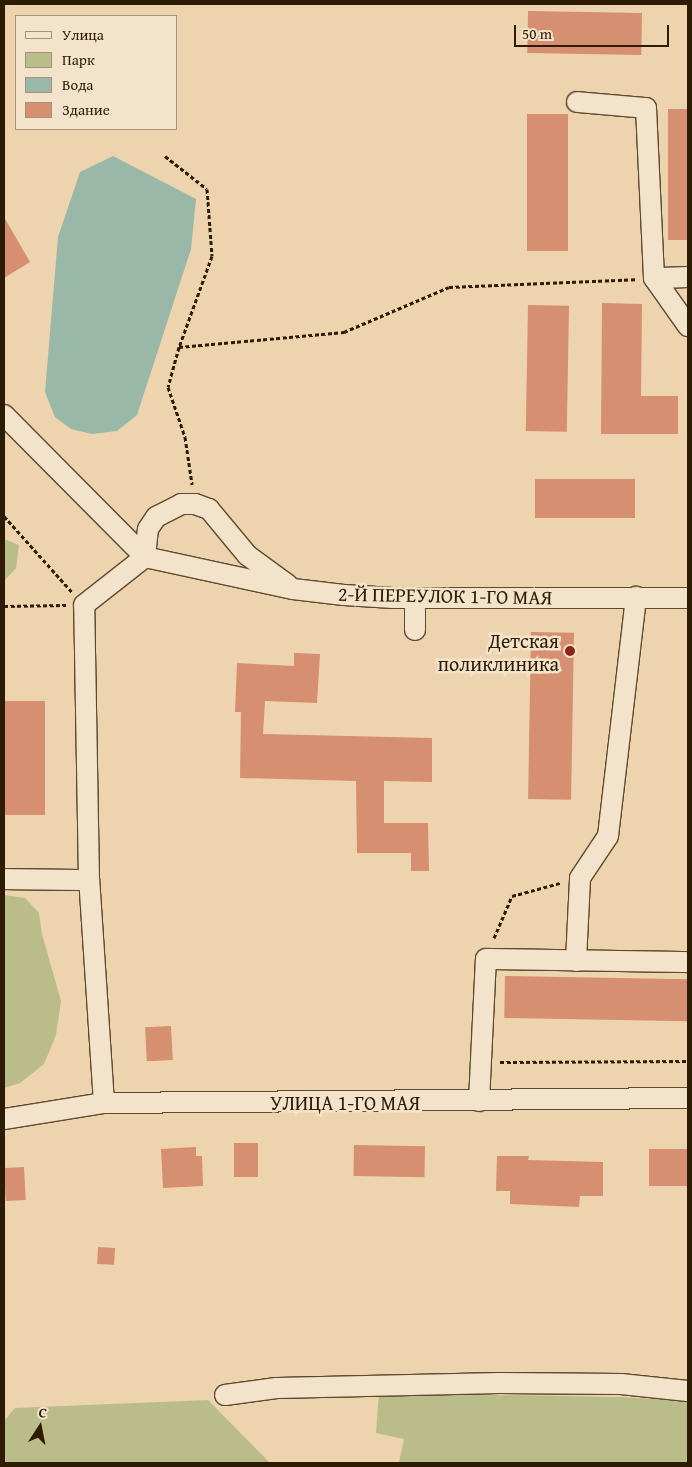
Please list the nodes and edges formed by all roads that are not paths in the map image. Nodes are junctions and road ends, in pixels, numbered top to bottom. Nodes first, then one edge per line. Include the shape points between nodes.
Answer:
1 (577, 102) dead end
2 (688, 277) edge
3 (654, 278) junction
4 (688, 326) edge
5 (4, 415) edge
6 (145, 557) junction
7 (293, 589) junction
8 (636, 597) junction
9 (415, 598) junction
10 (688, 598) edge
11 (414, 630) dead end
12 (4, 878) edge
13 (90, 880) junction
14 (576, 961) junction
15 (688, 962) edge
16 (688, 1098) edge
17 (479, 1101) junction
18 (104, 1103) junction
19 (4, 1119) edge
20 (688, 1391) edge
21 (224, 1395) dead end

1 - 3 street via 646,108
2 - 3 street
3 - 4 street
5 - 6 street
6 - 7 street, 2-Й ПЕРЕУЛОК 1-ГО МАЯ
6 - 7 street via 148,529 156,517 181,504 195,504 209,509 247,555
6 - 13 street via 84,605
7 - 9 street, 2-Й ПЕРЕУЛОК 1-ГО МАЯ
8 - 9 street, 2-Й ПЕРЕУЛОК 1-ГО МАЯ
8 - 10 street, 2-Й ПЕРЕУЛОК 1-ГО МАЯ
8 - 14 street via 608,836 580,878
9 - 11 street
12 - 13 street
13 - 18 street
14 - 15 street
14 - 17 street via 486,959
16 - 17 street, УЛИЦА 1-ГО МАЯ
17 - 18 street, УЛИЦА 1-ГО МАЯ
18 - 19 street, УЛИЦА 1-ГО МАЯ
20 - 21 street via 621,1384 500,1383 277,1388

